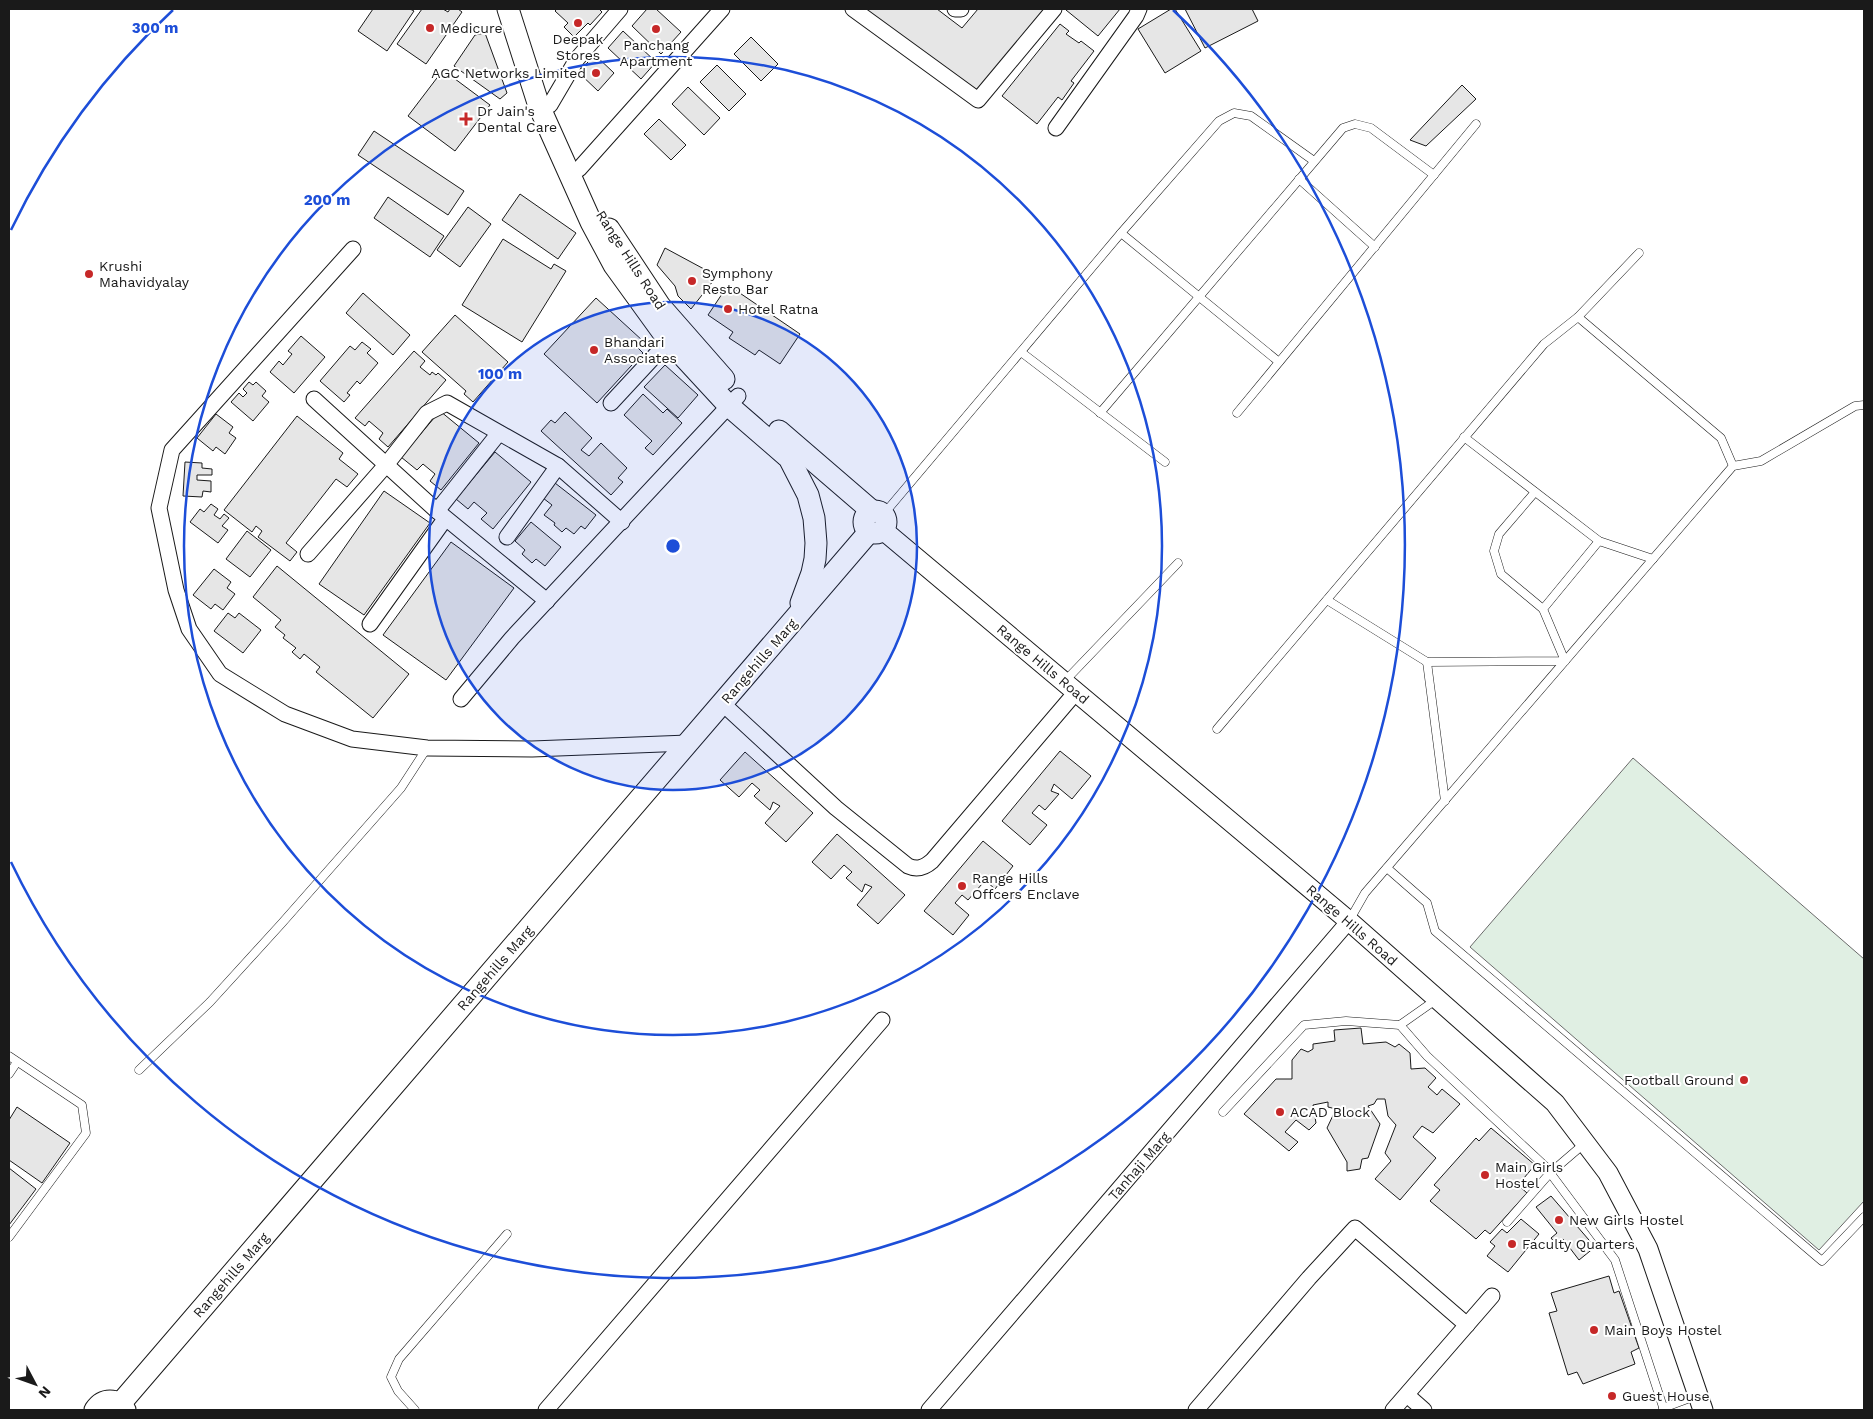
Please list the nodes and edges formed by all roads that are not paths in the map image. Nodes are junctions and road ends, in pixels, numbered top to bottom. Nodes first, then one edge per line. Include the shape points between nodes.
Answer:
1 (508, 9) edge
2 (521, 9) edge
3 (620, 9) edge
4 (722, 9) edge
5 (853, 9) edge
6 (955, 9) edge
7 (961, 9) edge
8 (1054, 9) edge
9 (1139, 9) edge
10 (550, 105) junction
11 (1476, 124) dead end
12 (1056, 128) dead end
13 (1314, 161) junction
14 (579, 169) junction
15 (1434, 175) junction
16 (1299, 179) junction
17 (1121, 233) junction
18 (1375, 247) junction
19 (353, 249) dead end
20 (1639, 253) dead end
21 (1199, 297) junction
22 (1578, 317) junction
23 (674, 335) junction
24 (1021, 352) junction
25 (1279, 362) junction
26 (314, 399) dead end
27 (734, 401) junction
28 (611, 403) dead end
29 (1864, 405) edge
30 (1100, 413) junction
31 (1237, 413) dead end
32 (499, 433) junction
33 (1464, 437) junction
34 (789, 458) junction
35 (1165, 462) dead end
36 (386, 465) junction
37 (558, 466) junction
38 (1733, 466) junction
39 (1536, 492) junction
40 (441, 515) junction
41 (622, 522) junction
42 (874, 522) junction
43 (507, 537) dead end
44 (1599, 541) junction
45 (308, 554) dead end
46 (1653, 559) junction
47 (1178, 563) dead end
48 (1327, 600) junction
49 (547, 601) junction
50 (1543, 609) junction
51 (796, 617) junction
52 (370, 624) dead end
53 (1565, 661) junction
54 (1427, 662) junction
55 (1070, 687) junction
56 (461, 699) dead end
57 (722, 703) junction
58 (1217, 729) dead end
59 (688, 743) junction
60 (427, 748) junction
61 (1445, 801) junction
62 (1387, 868) junction
63 (1349, 922) junction
64 (1437, 999) junction
65 (882, 1020) dead end
66 (1400, 1025) junction
67 (9, 1056) edge
68 (17, 1062) junction
69 (139, 1070) dead end
70 (9, 1074) edge
71 (1223, 1112) dead end
72 (1585, 1143) junction
73 (1550, 1173) junction
74 (1864, 1217) edge
75 (1507, 1222) dead end
76 (507, 1234) dead end
77 (9, 1237) edge
78 (1492, 1296) dead end
79 (1467, 1325) junction
80 (1407, 1395) junction
81 (1701, 1402) edge
82 (123, 1407) edge
83 (1663, 1409) edge
84 (95, 1410) edge
85 (415, 1410) edge
86 (546, 1410) edge
87 (929, 1410) edge
88 (1196, 1410) edge
89 (1393, 1410) edge
90 (1424, 1410) edge

1 - 23 main road via 539,106 590,222 614,265
2 - 10 main road, Range Hills Road
3 - 10 street via 577,59
4 - 14 street
5 - 8 street via 978,100
6 - 7 street
9 - 12 street
10 - 14 main road, Range Hills Road
11 - 15 lane
13 - 15 lane via 1343,128 1355,124 1371,128
13 - 16 lane
13 - 17 lane via 1251,116 1234,113 1219,121
14 - 23 main road, Range Hills Road via 601,216 660,306
15 - 18 lane
16 - 18 lane
16 - 21 lane
17 - 21 lane
17 - 24 lane
18 - 25 lane
19 - 60 street via 172,450 159,508 176,590 189,629 220,674 285,714 352,739
20 - 22 lane
21 - 25 lane
21 - 30 lane
22 - 33 lane via 1544,344
22 - 38 lane via 1721,438
23 - 27 main road, Range Hills Road
23 - 28 street
24 - 30 lane
24 - 42 lane
25 - 31 lane
26 - 36 street
27 - 34 main road, Range Hills Road
27 - 41 street
27 - 42 main road, Range Hills Road via 771,424
29 - 38 lane via 1855,406 1761,461
30 - 35 lane
32 - 36 street via 447,403 427,413
32 - 37 street
32 - 40 street
33 - 39 lane
33 - 48 lane
34 - 42 main road, Range Hills Road
34 - 51 main road via 808,495 816,543 812,573
36 - 40 street
36 - 45 street
37 - 41 street
37 - 43 street
38 - 46 lane
39 - 44 lane
39 - 50 lane via 1499,534 1494,551 1501,574
40 - 49 street
40 - 52 street
41 - 49 street
42 - 51 main road, Rangehills Marg
42 - 55 street, Range Hills Road
44 - 46 lane
44 - 50 lane
46 - 53 lane
47 - 55 lane
48 - 54 lane
48 - 58 lane
49 - 56 street
50 - 53 lane
51 - 57 main road, Rangehills Marg
53 - 54 lane
53 - 61 lane
54 - 61 lane
55 - 57 street via 932,862 914,869 836,808
55 - 63 street, Range Hills Road
57 - 59 main road, Rangehills Marg
59 - 60 street via 532,749
59 - 82 main road, Rangehills Marg
60 - 69 lane via 402,788 282,923 210,1002
61 - 62 lane
62 - 63 lane via 1366,893
62 - 74 lane via 1427,903 1435,931 1822,1261
63 - 64 street, Range Hills Road
63 - 87 street, Tanhaji Marg
64 - 66 lane
64 - 72 street, Range Hills Road via 1555,1103
65 - 86 street
66 - 71 lane via 1346,1021 1304,1025
66 - 73 lane via 1427,1056
67 - 68 lane
68 - 70 lane
68 - 77 lane via 82,1105 86,1133
72 - 73 lane
72 - 81 street, Range Hills Road via 1608,1173 1648,1249
73 - 75 lane
73 - 83 lane via 1615,1260
76 - 85 lane via 398,1359 392,1377 398,1391
78 - 79 street
79 - 80 street
79 - 88 street via 1355,1228
80 - 89 street
80 - 90 street
81 - 83 lane
82 - 84 main road via 110,1400

